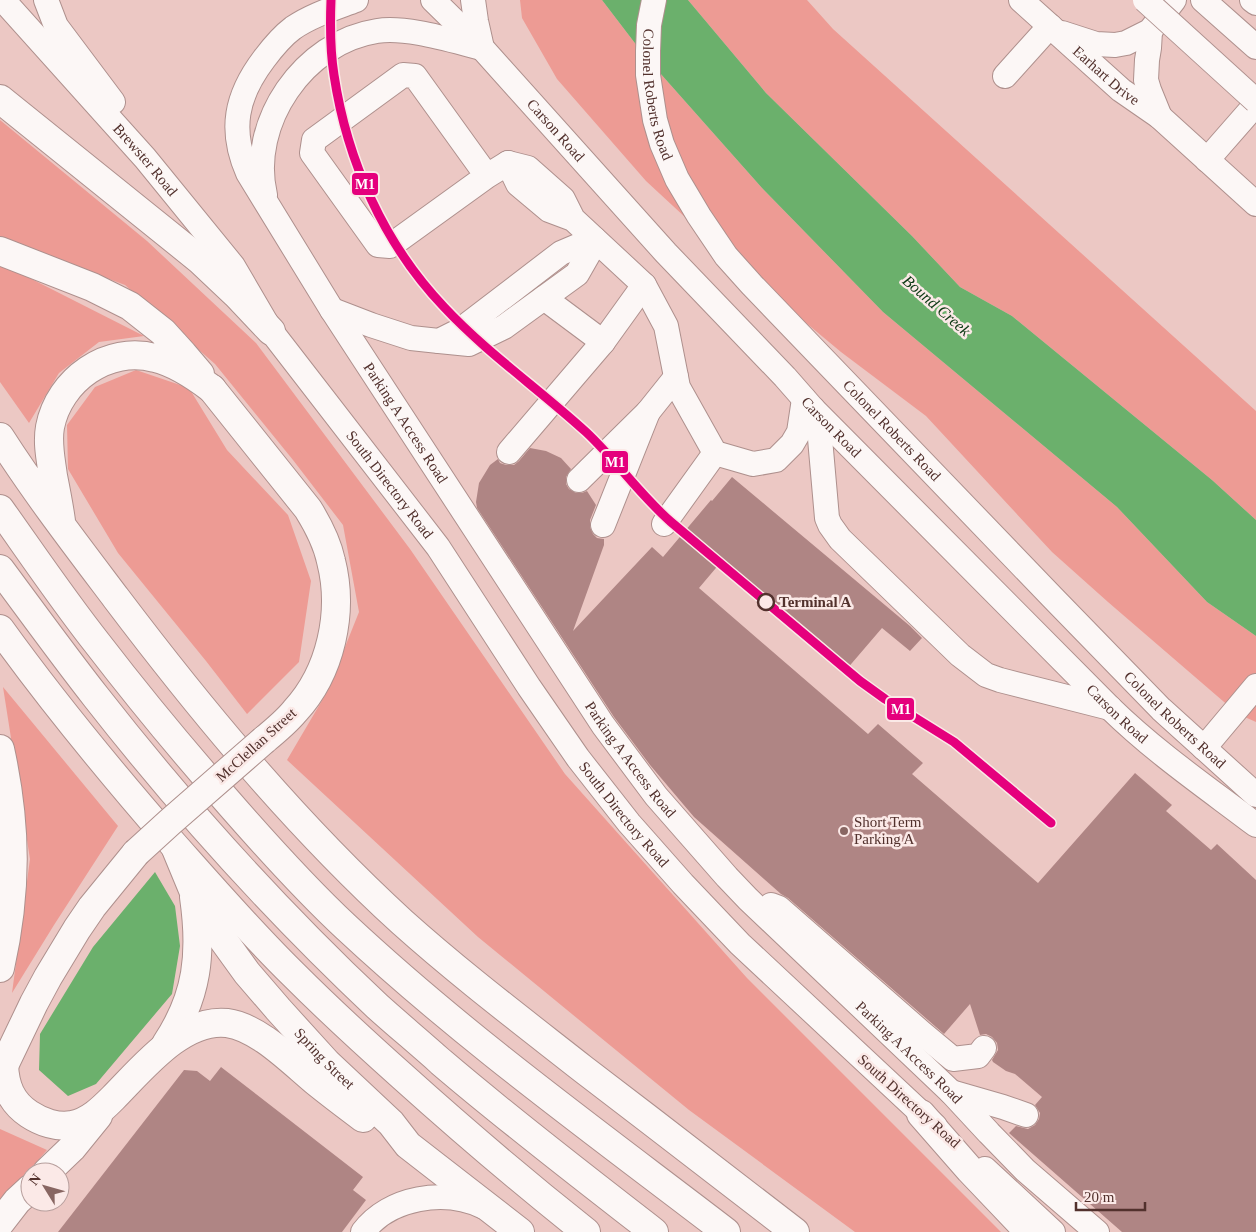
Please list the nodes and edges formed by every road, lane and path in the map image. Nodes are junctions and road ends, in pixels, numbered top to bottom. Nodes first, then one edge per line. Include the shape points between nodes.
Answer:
1 (3, 0) edge
2 (46, 0) edge
3 (304, 0) edge
4 (356, 0) edge
5 (433, 0) edge
6 (473, 0) edge
7 (654, 0) edge
8 (1021, 0) edge
9 (1144, 0) edge
10 (1174, 0) edge
11 (1203, 0) edge
12 (1252, 0) edge
13 (1256, 3) edge
14 (1053, 28) junction
15 (1150, 31) junction
16 (277, 42) junction
17 (482, 48) junction
18 (1256, 48) edge
19 (1005, 76) dead end
20 (0, 99) edge
21 (1256, 102) edge
22 (1160, 117) junction
23 (145, 158) junction
24 (1207, 160) junction
25 (487, 176) junction
26 (266, 202) junction
27 (1256, 204) edge
28 (594, 240) junction
29 (0, 251) edge
30 (644, 286) junction
31 (544, 298) junction
32 (332, 310) junction
33 (271, 331) junction
34 (439, 341) junction
35 (602, 342) junction
36 (676, 378) junction
37 (212, 389) junction
38 (808, 404) junction
39 (648, 412) junction
40 (0, 437) edge
41 (509, 452) dead end
42 (715, 453) junction
43 (579, 480) dead end
44 (0, 509) edge
45 (664, 524) dead end
46 (62, 526) junction
47 (603, 526) dead end
48 (0, 569) edge
49 (0, 630) edge
50 (1256, 686) edge
51 (1110, 708) junction
52 (1204, 748) junction
53 (0, 749) edge
54 (1256, 795) edge
55 (1256, 825) edge
56 (175, 846) junction
57 (193, 890) junction
58 (748, 898) junction
59 (0, 968) edge
60 (164, 1047) junction
61 (984, 1048) dead end
62 (2, 1070) edge
63 (951, 1092) junction
64 (115, 1096) junction
65 (921, 1114) junction
66 (1026, 1115) dead end
67 (408, 1145) junction
68 (57, 1162) edge
69 (20, 1199) edge
70 (492, 1211) junction
71 (0, 1222) edge
72 (363, 1223) edge
73 (520, 1232) edge
74 (586, 1232) edge
75 (654, 1232) edge
76 (726, 1232) edge
77 (795, 1232) edge
78 (1029, 1232) edge
79 (1053, 1232) edge
80 (1097, 1232) edge

1 - 23 street, Brewster Road
2 - 23 street via 56,26 120,110
3 - 16 street
4 - 16 street, Parking A Access Road via 311,18
5 - 17 street, Carson Road
6 - 17 street
7 - 52 street, Colonel Roberts Road via 649,25 648,75 655,120 678,179 720,248 1054,600
8 - 14 street, Earhart Drive
9 - 21 street, bridge
10 - 15 street, Earhart Drive
11 - 18 street
12 - 13 street
14 - 15 street, Earhart Drive via 1096,44 1115,45
14 - 19 street
14 - 22 street, Earhart Drive via 1121,90
15 - 22 street, Earhart Drive via 1146,80
16 - 26 street, Parking A Access Road via 248,83 239,108 237,127 242,160
17 - 26 street, Parking A Access Road via 426,35 379,30 344,40 328,50 301,73 278,103 270,120 262,154 262,186
17 - 38 street, Carson Road via 666,253
20 - 33 main road via 200,260
21 - 24 street
22 - 24 street, Earhart Drive
23 - 33 street, Brewster Road via 233,266
24 - 27 street, Earhart Drive
25 - 25 street via 390,246 378,245 312,153 314,140 403,74 415,76
25 - 28 street via 508,163 528,168 563,198 573,219
26 - 32 street, Parking A Access Road
28 - 30 street
28 - 31 street via 577,274
28 - 34 street via 560,253 459,331
29 - 37 main road, McClellan Street via 92,287 130,306 173,342
30 - 35 street
30 - 36 street via 666,326
31 - 34 street via 504,327 469,344
31 - 35 street
32 - 34 street via 411,338
32 - 58 street, Parking A Access Road via 603,725 656,796
33 - 65 street, South Directory Road via 438,548 578,758 629,823 740,944
35 - 41 street
36 - 39 street
36 - 42 street
37 - 46 main road via 180,368 156,358 134,355 112,358 89,368 79,377 57,405 48,440
37 - 62 main road, McClellan Street, bridge via 318,524 332,561 336,599 329,650 312,689 296,711 136,853 92,907 39,995
38 - 42 street via 799,432 776,460 753,464
38 - 51 street, Carson Road
38 - 51 street via 819,427 827,518 840,539 960,655 986,675
39 - 43 street
39 - 47 street
40 - 46 main road
42 - 45 street
44 - 76 main road via 148,707 314,896 446,1014
46 - 77 main road via 226,736 371,892 478,987
48 - 75 main road via 150,764 312,943 379,1008 475,1091
49 - 56 main road via 70,722
50 - 52 street
51 - 55 street, Carson Road via 1152,746
52 - 54 street, Colonel Roberts Road
53 - 59 main road via 8,786 14,872
56 - 57 main road, Spring Street
56 - 74 main road via 240,920 322,1003 453,1121
57 - 60 main road via 198,942 195,977 186,1009
57 - 67 main road, Spring Street via 222,937 262,991 327,1062 391,1123
58 - 61 street via 779,908 953,1059 978,1056
58 - 63 street, Parking A Access Road
60 - 64 main road
60 - 67 main road via 199,1027 226,1023 239,1026 263,1039 379,1130
62 - 64 main road via 13,1098 35,1118 54,1124 64,1126 82,1122
63 - 66 street
63 - 80 street, Parking A Access Road via 1026,1170
64 - 68 main road
65 - 78 main road
65 - 79 street, South Directory Road
67 - 70 main road, Spring Street
69 - 71 main road
70 - 72 street via 458,1198 426,1198 397,1206
70 - 73 main road, Spring Street

